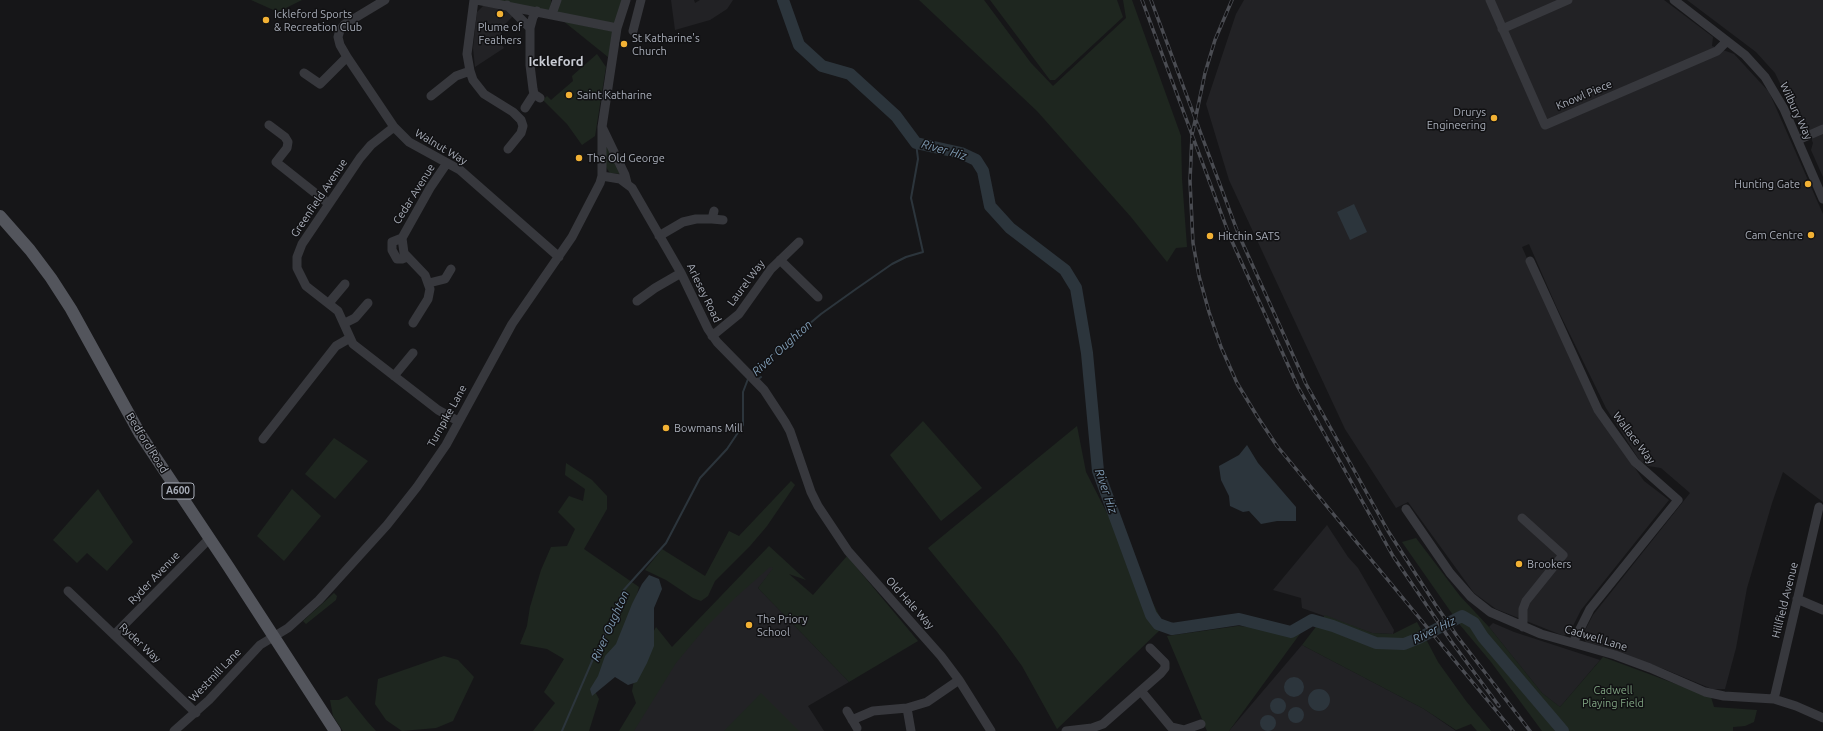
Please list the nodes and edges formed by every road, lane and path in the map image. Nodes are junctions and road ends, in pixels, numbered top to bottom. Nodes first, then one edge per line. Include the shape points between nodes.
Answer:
1 (385, 0) edge
2 (474, 0) edge
3 (477, 0) edge
4 (557, 0) edge
5 (626, 0) edge
6 (641, 0) edge
7 (1490, 0) edge
8 (1568, 0) edge
9 (1674, 0) edge
10 (507, 5) junction
11 (537, 11) junction
12 (552, 14) junction
13 (530, 28) junction
14 (618, 28) junction
15 (1502, 29) junction
16 (633, 31) dead end
17 (1727, 41) junction
18 (347, 57) junction
19 (470, 71) junction
20 (304, 73) dead end
21 (431, 96) dead end
22 (525, 108) dead end
23 (269, 125) dead end
24 (394, 127) junction
25 (602, 128) junction
26 (1823, 129) edge
27 (1798, 140) junction
28 (508, 149) dead end
29 (447, 163) junction
30 (602, 176) junction
31 (626, 183) junction
32 (1823, 199) edge
33 (329, 204) junction
34 (0, 216) edge
35 (723, 220) dead end
36 (659, 236) junction
37 (799, 242) dead end
38 (559, 256) junction
39 (780, 260) junction
40 (1530, 261) dead end
41 (451, 269) dead end
42 (681, 273) junction
43 (429, 283) junction
44 (345, 284) dead end
45 (818, 298) dead end
46 (637, 301) dead end
47 (329, 303) junction
48 (368, 303) dead end
49 (345, 323) junction
50 (413, 323) dead end
51 (712, 336) junction
52 (350, 338) junction
53 (413, 353) dead end
54 (394, 376) junction
55 (458, 421) junction
56 (263, 439) dead end
57 (811, 492) joint
58 (1819, 507) dead end
59 (1406, 509) dead end
60 (1522, 518) dead end
61 (210, 538) junction
62 (68, 591) dead end
63 (1797, 599) junction
64 (1823, 610) edge
65 (1523, 627) junction
66 (114, 635) junction
67 (274, 638) junction
68 (1573, 643) junction
69 (1150, 648) dead end
70 (959, 680) junction
71 (1141, 691) junction
72 (1774, 699) junction
73 (907, 708) junction
74 (847, 711) dead end
75 (196, 713) junction
76 (1823, 718) edge
77 (1201, 724) dead end
78 (1098, 729) edge
79 (174, 731) edge
80 (335, 731) edge
81 (911, 731) edge
82 (991, 731) edge
83 (1066, 731) edge

1 - 18 street, Walnut Way via 342,27 338,41
2 - 19 street via 468,54
3 - 10 street
4 - 12 street
5 - 14 street
6 - 16 street
7 - 15 street, Knowl Piece
8 - 15 street
9 - 17 street, Wilbury Way
10 - 11 street
10 - 13 street
11 - 12 street
11 - 13 street
12 - 14 street
13 - 22 street via 530,65 537,96
14 - 25 street
15 - 17 street, Knowl Piece via 1545,126 1717,51
17 - 27 street, Wilbury Way via 1766,77 1778,96
18 - 20 street via 320,84
18 - 24 street, Walnut Way
19 - 21 street via 456,76
19 - 28 street via 484,94 521,120 521,133
23 - 33 street via 288,142 287,148 276,162
24 - 29 street, Walnut Way via 409,142
24 - 33 street, Greenfield Avenue via 366,150
25 - 30 street
25 - 31 street, Arlesey Road via 625,175
26 - 27 street
27 - 32 street, Wilbury Way
29 - 38 street, Walnut Way via 474,182
29 - 43 street, Cedar Avenue via 402,238 407,257 425,275
30 - 31 street via 620,179
30 - 38 street, Turnpike Lane via 587,209
31 - 36 street, Arlesey Road via 634,192
33 - 47 street, Greenfield Avenue via 302,244 296,262 306,286
34 - 61 main road, Bedford Road / A600 via 51,278 78,321 140,434
35 - 36 street via 713,215 683,222
36 - 42 street, Arlesey Road
37 - 39 street, Laurel Way
38 - 55 street, Turnpike Lane via 512,324
39 - 45 street, Laurel Way
39 - 51 street, Laurel Way via 739,314
40 - 68 street, Wallace Way via 1598,410 1635,462 1678,500 1590,609
41 - 43 street via 445,279
42 - 46 street
42 - 51 street, Arlesey Road
43 - 50 street via 428,299
44 - 47 street
47 - 49 street, Greenfield Avenue via 338,311
48 - 49 street via 355,318
49 - 52 street, Greenfield Avenue
51 - 57 street, Arlesey Road via 764,390 785,422
52 - 54 street, Greenfield Avenue via 354,345
52 - 56 street via 336,346
53 - 54 street
54 - 55 street, Greenfield Avenue via 438,410
55 - 67 street, Turnpike Lane via 435,463 387,524 319,600
57 - 70 street, Old Hale Way via 848,551 923,635
58 - 63 street, Hillfield Avenue
59 - 65 street, Cadwell Lane via 1450,574 1471,598 1490,612
60 - 65 street via 1563,555 1526,601 1522,609
61 - 66 street, Ryder Avenue
61 - 67 main road, Bedford Road / A600
62 - 66 street, Ryder Way
63 - 64 street
63 - 72 street, Hillfield Avenue
65 - 68 street, Cadwell Lane
66 - 75 street, Ryder Way
67 - 75 street, Westmill Lane via 260,645
67 - 80 main road, Bedford Road / A600
68 - 72 street, Cadwell Lane via 1636,663 1705,692 1724,696
69 - 71 street via 1165,663 1165,668
70 - 73 street via 927,702
70 - 82 street, Old Hale Way
71 - 77 street via 1171,727 1184,730
71 - 78 street
72 - 76 street, Cadwell Lane
73 - 74 street via 872,710 855,724
73 - 81 street
75 - 79 street, Westmill Lane
78 - 83 street

